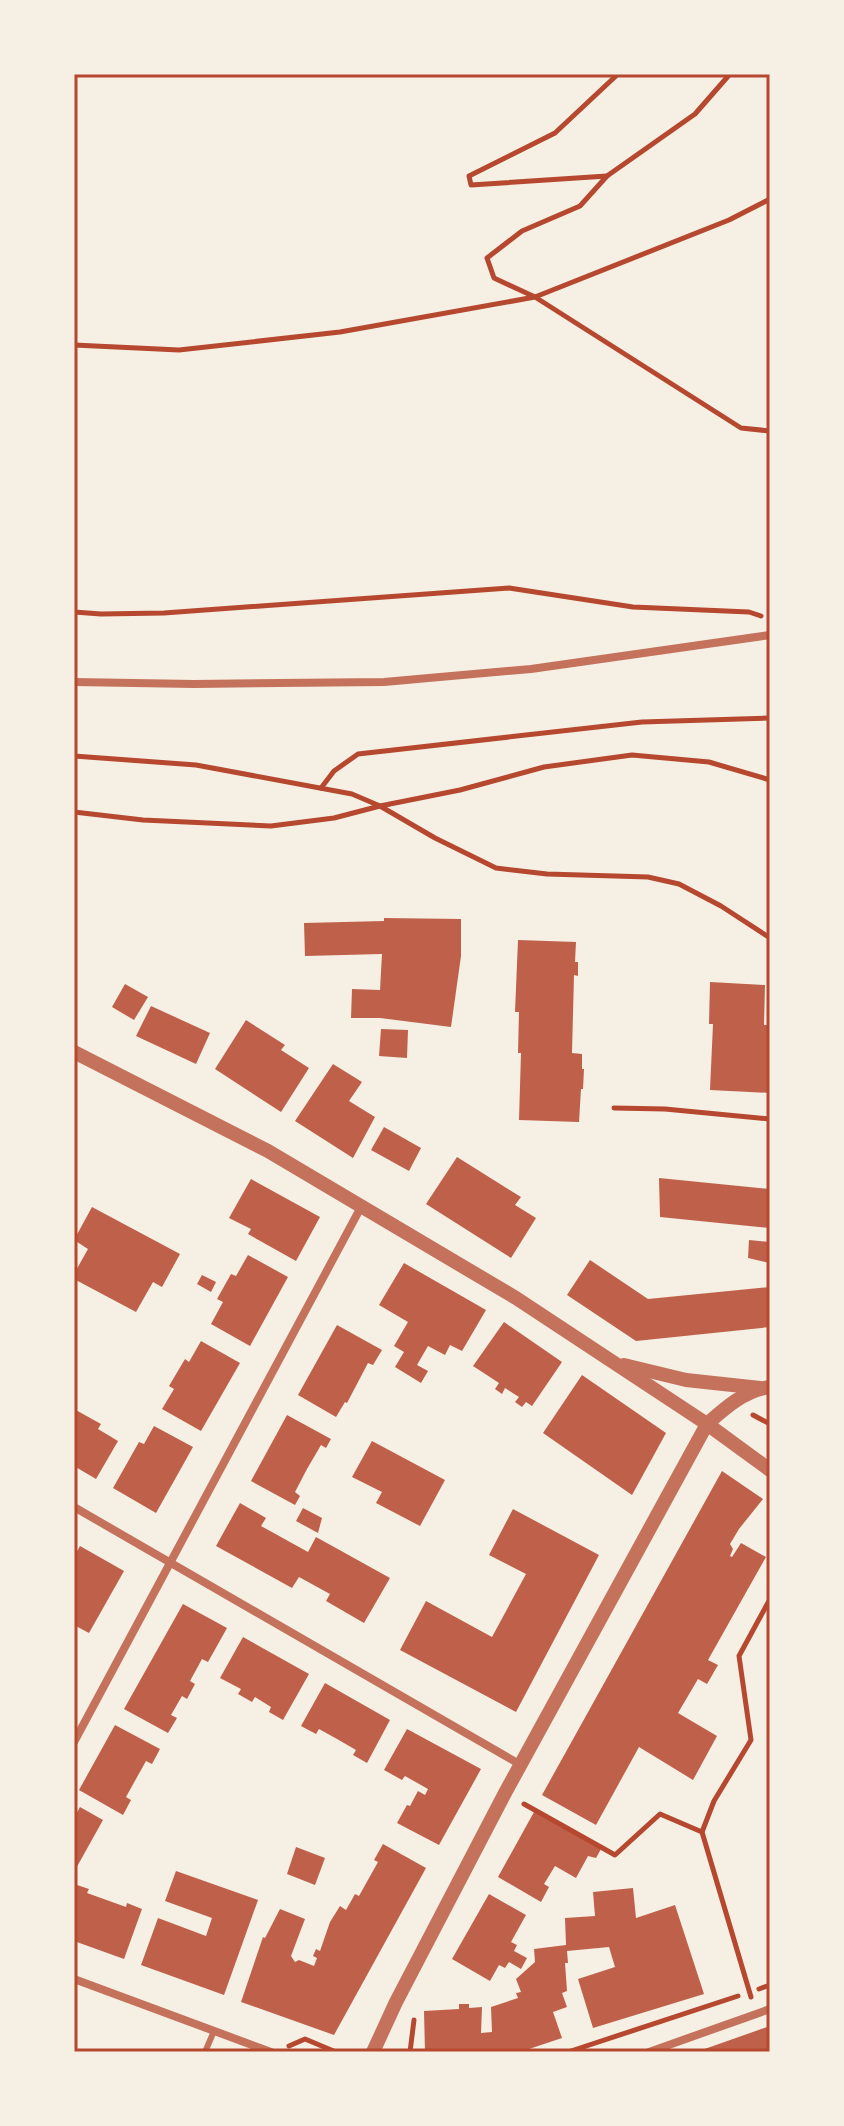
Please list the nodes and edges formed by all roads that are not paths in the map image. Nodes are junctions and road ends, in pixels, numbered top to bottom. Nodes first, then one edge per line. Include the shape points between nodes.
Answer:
1 (770, 635) edge
2 (74, 682) edge
3 (74, 1052) edge
4 (361, 1207) junction
5 (612, 1362) junction
6 (765, 1387) edge
7 (707, 1424) junction
8 (770, 1470) edge
9 (74, 1507) edge
10 (172, 1562) junction
11 (74, 1742) edge
12 (521, 1765) junction
13 (74, 1979) edge
14 (770, 2009) edge
15 (214, 2031) junction
16 (205, 2052) edge
17 (274, 2052) edge
18 (373, 2052) edge
19 (649, 2052) edge

1 - 2 street via 531,669 384,682
3 - 4 street via 268,1151
4 - 5 street via 516,1298
4 - 10 street
5 - 6 street via 686,1380
5 - 7 street
6 - 7 street via 729,1404
7 - 8 street
7 - 12 street
9 - 10 street
10 - 11 street
10 - 12 street
12 - 18 street
13 - 15 street
14 - 19 street
15 - 16 lane
15 - 17 street

